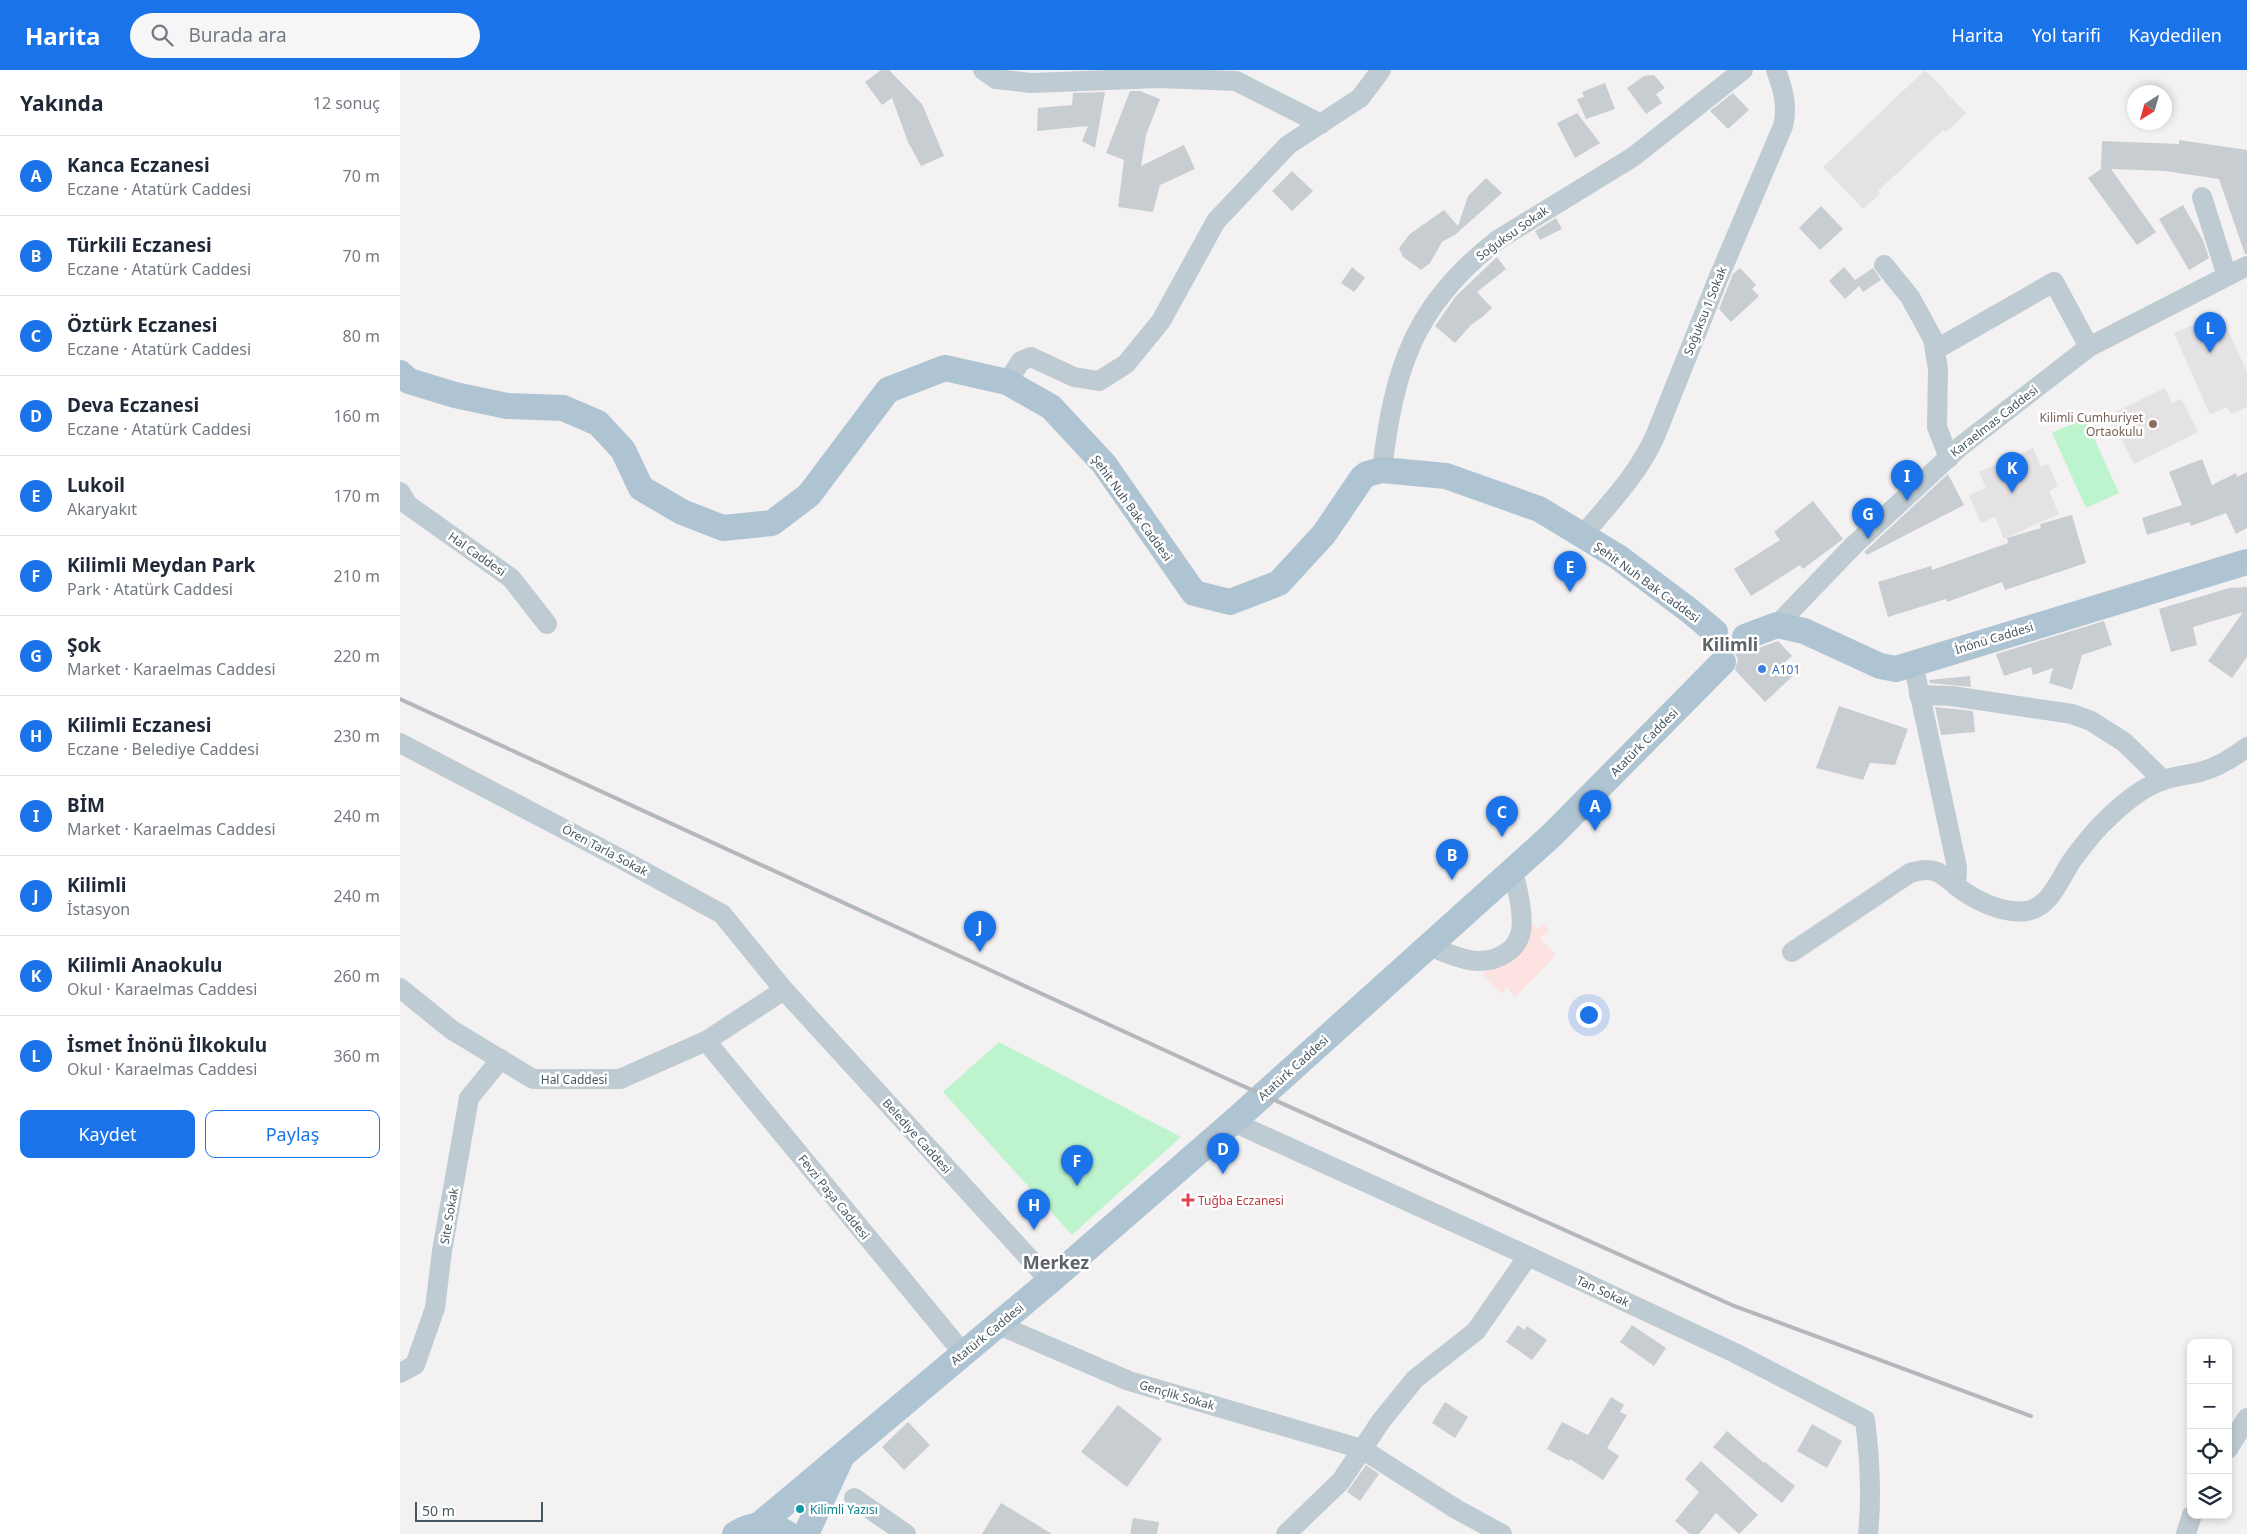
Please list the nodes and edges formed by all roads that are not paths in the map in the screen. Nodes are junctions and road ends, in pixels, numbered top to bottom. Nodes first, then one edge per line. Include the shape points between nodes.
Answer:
1 (983, 70) edge
2 (1381, 70) edge
3 (1743, 70) edge
4 (1776, 70) edge
5 (1320, 124) junction
6 (2202, 197) dead end
7 (1884, 265) dead end
8 (2247, 266) edge
9 (2227, 276) junction
10 (2089, 347) junction
11 (1935, 350) junction
12 (400, 373) edge
13 (1007, 382) junction
14 (1948, 458) junction
15 (1382, 470) junction
16 (400, 492) edge
17 (1582, 536) junction
18 (2247, 562) edge
19 (547, 624) dead end
20 (1777, 625) junction
21 (1715, 632) junction
22 (1745, 637) junction
23 (1723, 662) junction
24 (1913, 663) junction
25 (1919, 695) junction
26 (400, 743) edge
27 (2247, 747) edge
28 (2163, 780) junction
29 (1513, 870) junction
30 (1956, 886) junction
31 (1429, 946) junction
32 (1792, 952) dead end
33 (400, 988) edge
34 (784, 990) junction
35 (706, 1040) junction
36 (501, 1059) junction
37 (1233, 1122) junction
38 (1528, 1256) junction
39 (1050, 1282) junction
40 (999, 1324) junction
41 (963, 1353) junction
42 (400, 1373) edge
43 (2247, 1418) edge
44 (2232, 1442) edge
45 (1362, 1450) junction
46 (844, 1453) junction
47 (854, 1498) dead end
48 (2191, 1519) edge
49 (759, 1525) junction
50 (735, 1534) edge
51 (788, 1534) edge
52 (806, 1534) edge
53 (906, 1534) edge
54 (1286, 1534) edge
55 (1502, 1534) edge
56 (1868, 1534) edge
57 (2186, 1534) edge

1 - 5 street via 996,79 1031,83 1159,78 1236,81
2 - 5 street via 1360,98
3 - 15 street, Soğuksu Sokak via 1633,157 1481,252 1449,284 1424,318 1404,359 1389,414
4 - 17 street, Soğuksu 1 Sokak via 1785,102 1783,126 1654,439 1627,482
5 - 13 street via 1288,145 1216,221 1161,320 1126,364 1099,381 1074,377 1031,357 1021,361
6 - 9 street
7 - 11 street via 1910,297 1933,339
8 - 9 street, Karaelmas Caddesi
9 - 10 street, Karaelmas Caddesi
10 - 11 street via 2054,282
10 - 14 street, Karaelmas Caddesi
11 - 14 street via 1937,427
12 - 13 main road, Şehit Nuh Bak Caddesi via 409,381 455,394 507,406 563,408 598,423 623,450 641,488 682,512 723,528 772,523 810,495 888,390 945,368
13 - 15 main road, Şehit Nuh Bak Caddesi via 1051,407 1104,464 1194,593 1230,602 1279,583 1324,534 1362,478
14 - 20 street, Karaelmas Caddesi via 1854,546
15 - 17 main road, Şehit Nuh Bak Caddesi via 1446,476 1539,509
16 - 19 street, Hal Caddesi via 408,505 511,578
17 - 21 main road, Şehit Nuh Bak Caddesi via 1618,557
18 - 24 main road, İnönü Caddesi
20 - 22 main road
20 - 24 main road, İnönü Caddesi via 1804,631 1880,666 1896,669
21 - 22 main road via 1731,627
21 - 23 main road via 1710,642 1711,649
22 - 23 main road via 1746,648 1740,658 1735,662
23 - 29 main road, Atatürk Caddesi via 1552,835
24 - 25 street
25 - 28 street via 1952,696 2072,714 2124,742
25 - 30 street via 1957,867
26 - 34 street, Ören Tarla Sokak via 722,914
27 - 28 street via 2214,767
28 - 30 street via 2135,796 2103,822 2073,859 2049,897 2036,908 2019,912 1999,908
29 - 31 main road, Atatürk Caddesi
29 - 31 street via 1521,930 1513,948 1496,958 1473,961
30 - 32 street via 1949,878 1932,870 1910,873
31 - 37 main road, Atatürk Caddesi
33 - 36 street, Hal Caddesi via 452,1030
34 - 35 street, Hal Caddesi
34 - 39 street, Belediye Caddesi
35 - 36 street, Hal Caddesi via 620,1079 533,1079
35 - 41 street, Fevzi Paşa Caddesi
36 - 42 street, Site Sokak via 469,1098 435,1308 415,1365
37 - 38 street, Tan Sokak
37 - 39 main road, Atatürk Caddesi
38 - 45 street via 1476,1330 1415,1380
38 - 56 street, Tan Sokak via 1735,1352 1865,1420 1870,1461
39 - 40 main road, Atatürk Caddesi
40 - 41 main road, Atatürk Caddesi
40 - 45 street, Gençlik Sokak via 1129,1381
41 - 46 main road, Atatürk Caddesi
43 - 44 street
45 - 54 street via 1341,1481
45 - 55 street, Gençlik Sokak
46 - 49 main road, Atatürk Caddesi
46 - 52 main road, Atatürk Caddesi
47 - 53 street
48 - 57 street
49 - 50 main road
49 - 51 main road via 769,1525

